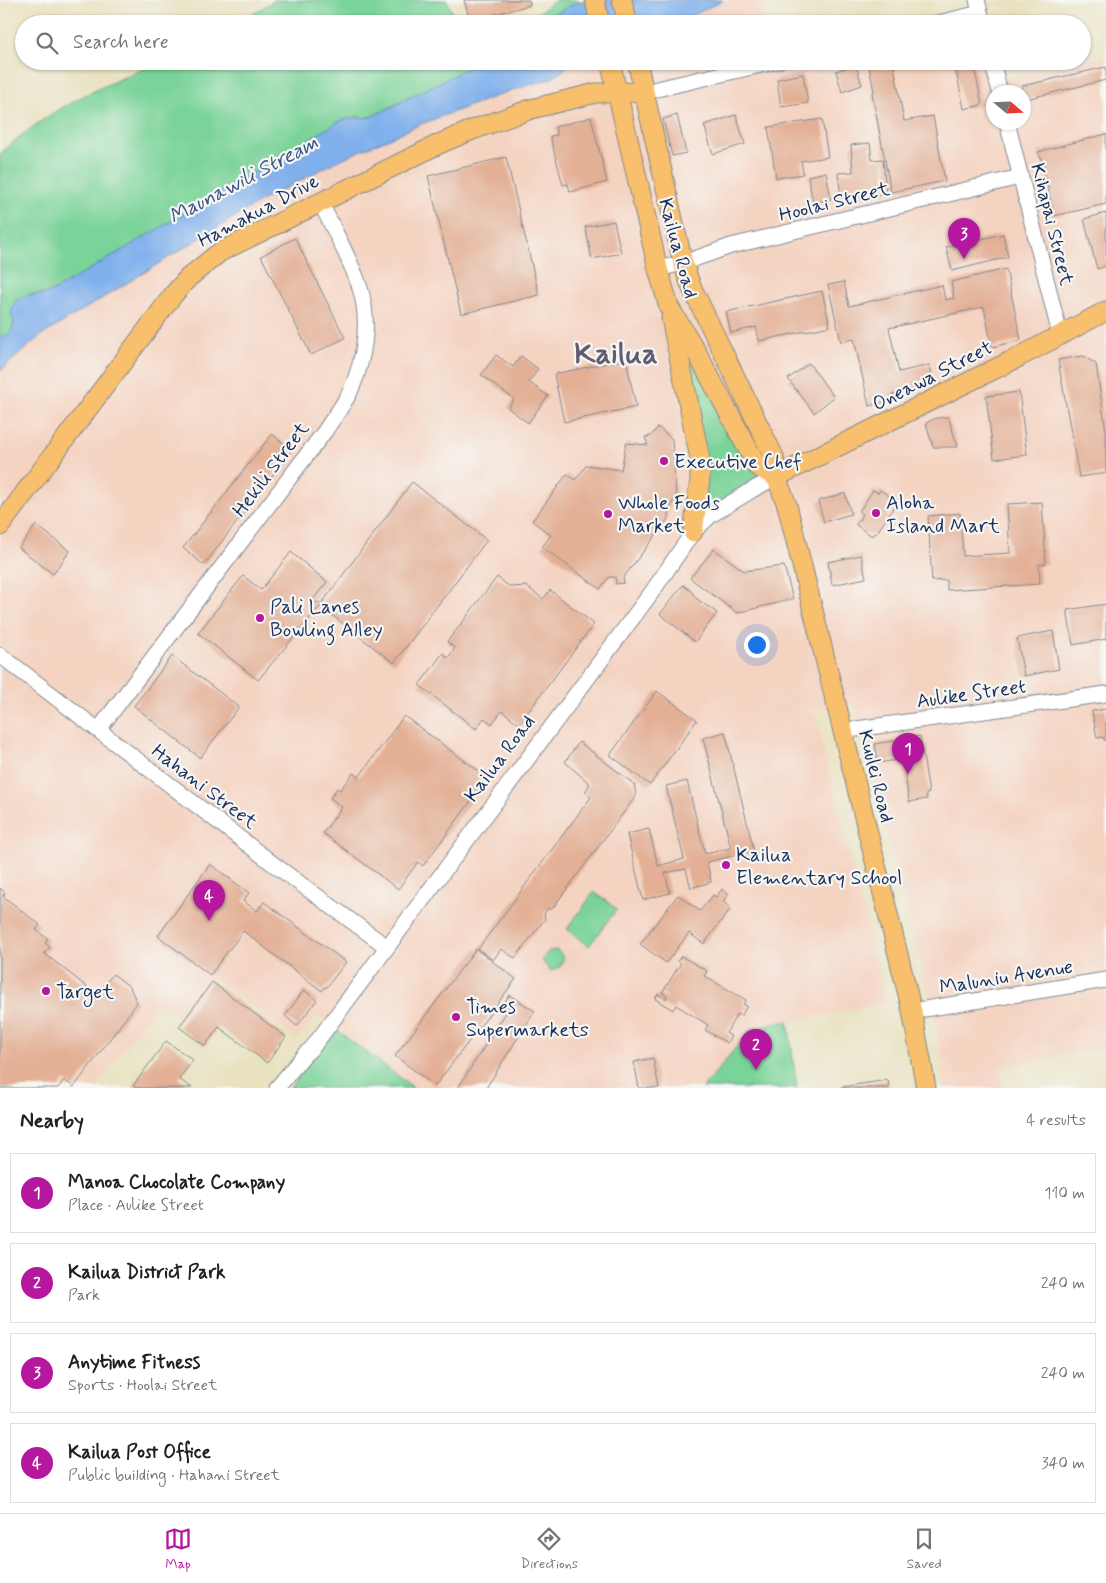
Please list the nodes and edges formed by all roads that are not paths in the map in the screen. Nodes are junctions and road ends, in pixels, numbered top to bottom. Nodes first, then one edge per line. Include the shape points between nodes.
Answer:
1 (595, 0) edge
2 (622, 0) edge
3 (598, 15) edge
4 (626, 15) edge
5 (612, 70) edge
6 (639, 70) edge
7 (739, 70) edge
8 (994, 70) edge
9 (998, 85) edge
10 (618, 92) junction
11 (644, 92) junction
12 (1009, 130) edge
13 (1020, 177) junction
14 (320, 201) junction
15 (683, 263) junction
16 (658, 270) junction
17 (669, 307) junction
18 (1105, 316) edge
19 (1060, 335) junction
20 (776, 477) junction
21 (0, 526) edge
22 (693, 532) junction
23 (0, 655) edge
24 (1106, 694) edge
25 (99, 729) junction
26 (842, 731) junction
27 (387, 947) junction
28 (1106, 980) edge
29 (912, 1011) junction
30 (277, 1088) edge
31 (926, 1088) edge

1 - 3 main road
2 - 4 main road
5 - 10 main road, Kailua Road
6 - 11 main road, Kailua Road
7 - 11 street
8 - 9 street
10 - 11 main road, Hamakua Drive
10 - 14 main road, Hamakua Drive via 596,92 531,109 472,130
10 - 16 main road, Kailua Road
11 - 15 main road, Kailua Road
12 - 13 street, Kihapai Street
13 - 15 street, Hoolai Street via 731,246
13 - 19 street, Kihapai Street
14 - 21 main road, Hamakua Drive via 220,252 188,278
14 - 25 street, Hekili Street via 351,266 362,298 365,336 357,376 325,431
15 - 16 street, Hoolai Street
15 - 20 main road, Kailua Road via 691,286 774,457
16 - 17 main road, Kailua Road
17 - 20 main road, Kailua Road via 757,466
17 - 22 main road via 700,459
18 - 19 main road, Oneawa Street
19 - 20 main road, Oneawa Street
20 - 22 street, Kailua Road via 722,506
20 - 26 main road, Kuulei Road via 787,505
22 - 27 street, Kailua Road via 652,592
23 - 25 street, Hahani Street
24 - 26 street, Aulike Street
25 - 27 street, Hahani Street
26 - 29 main road, Kuulei Road
27 - 30 street, Kailua Road via 312,1048
28 - 29 street, Maluniu Avenue
29 - 31 main road, Kuulei Road

